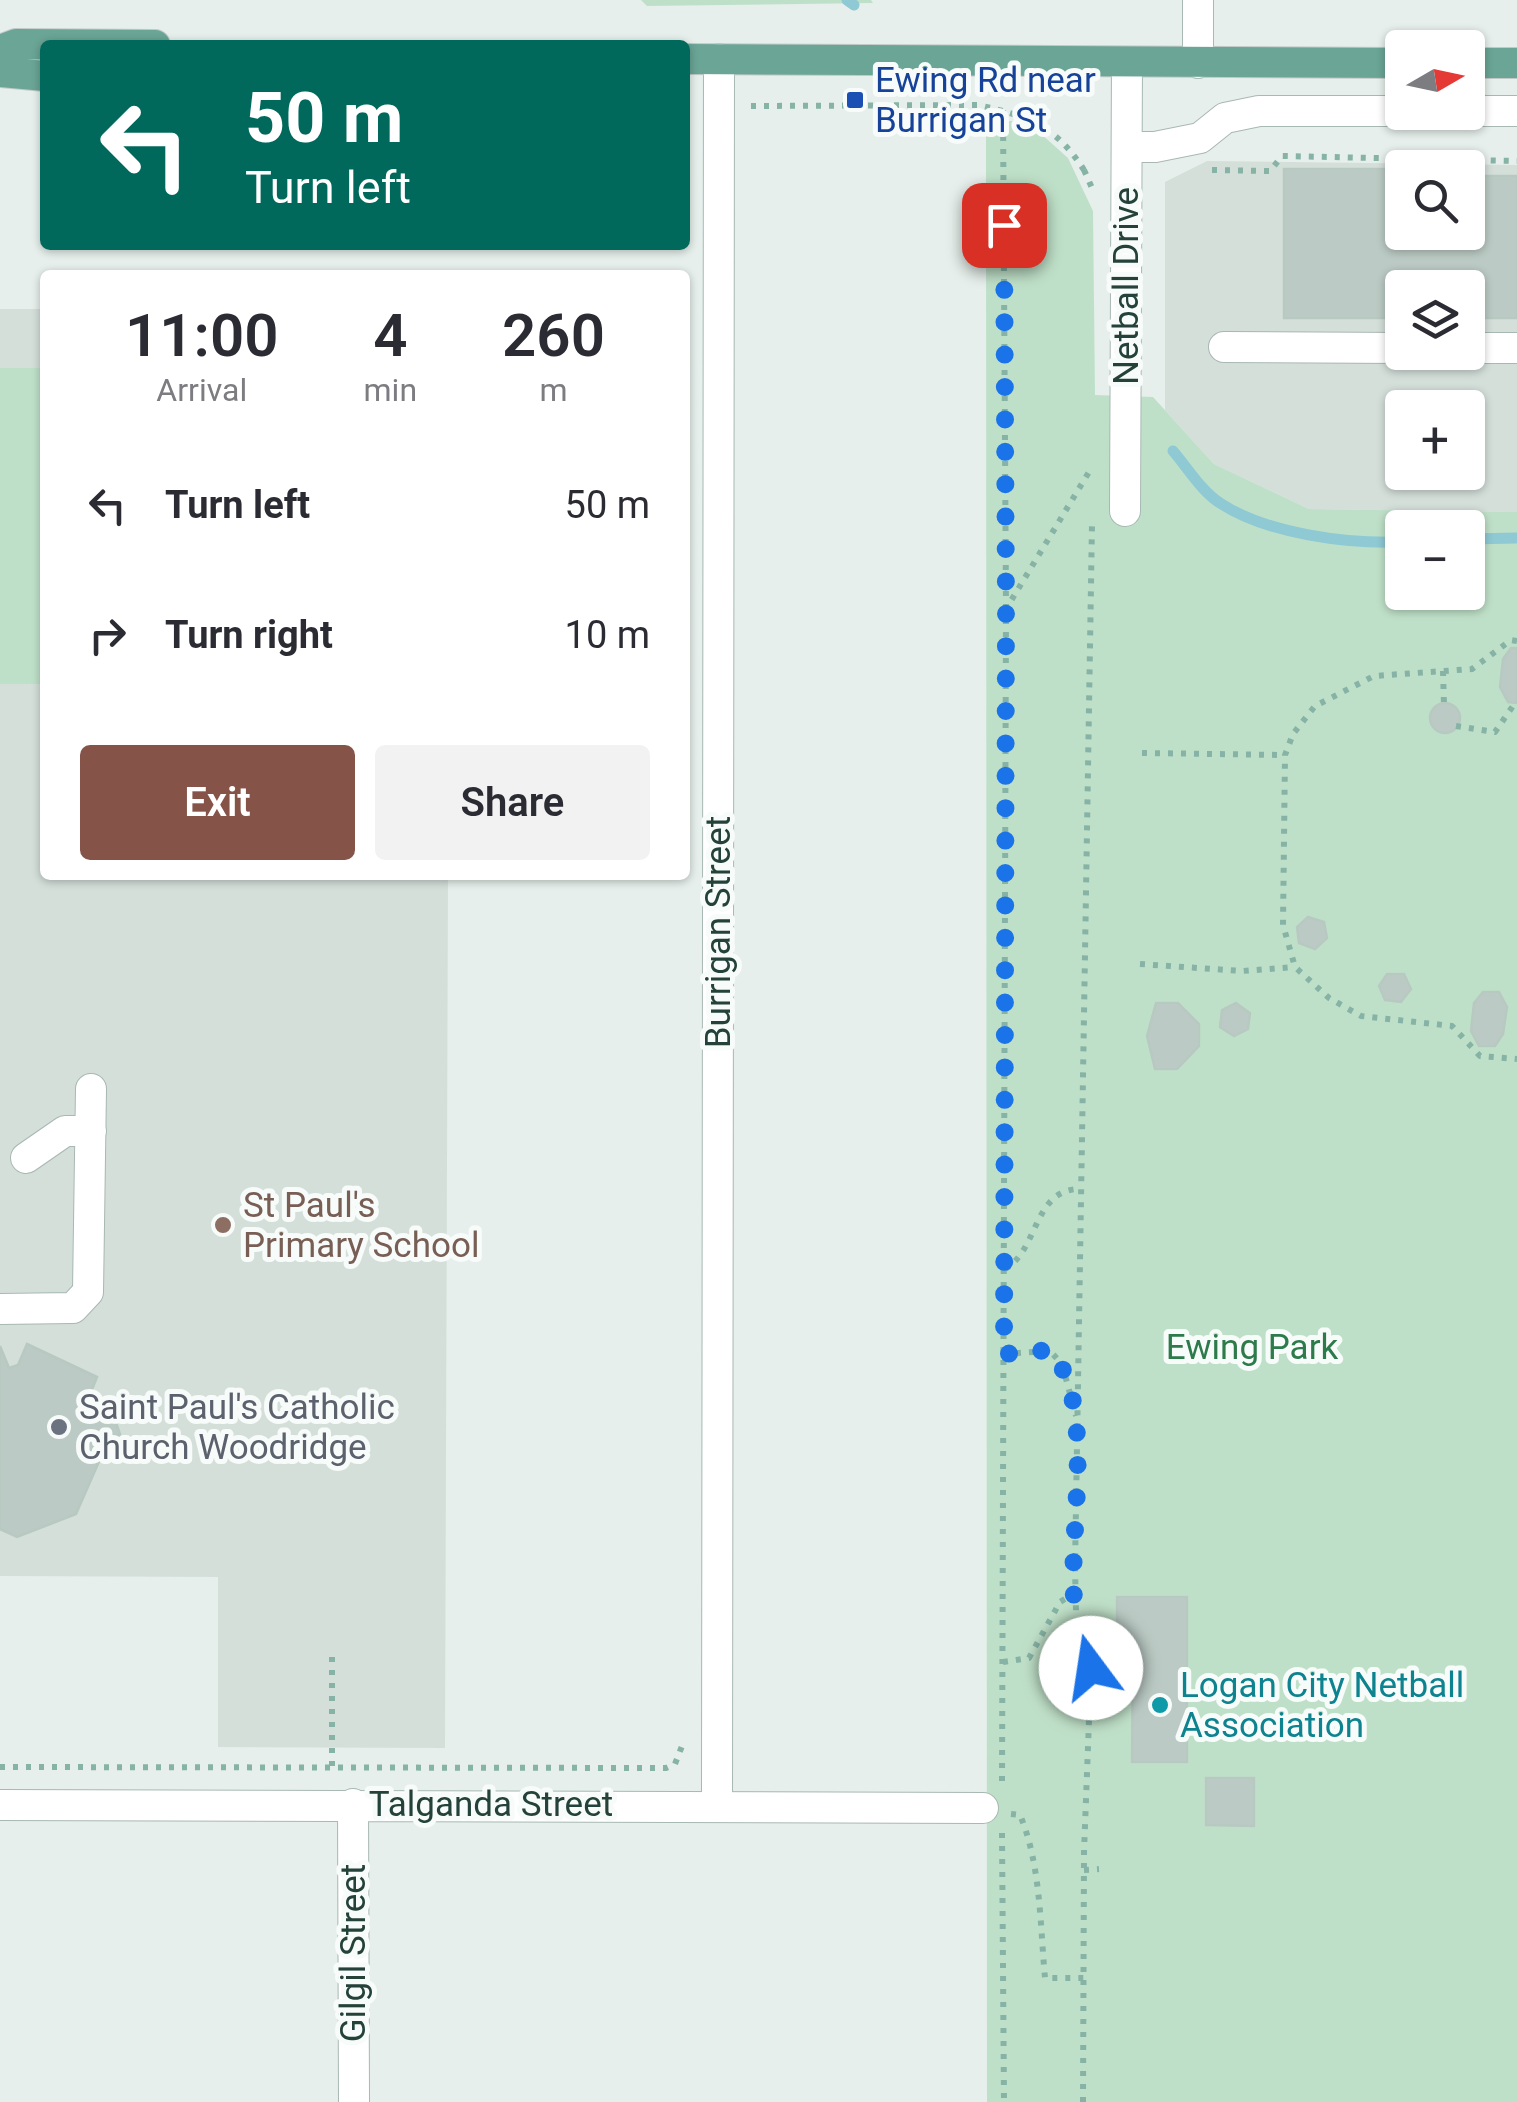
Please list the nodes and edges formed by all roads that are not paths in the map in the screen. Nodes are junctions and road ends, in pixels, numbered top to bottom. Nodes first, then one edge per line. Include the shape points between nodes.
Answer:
1 (1198, 0) edge
2 (40, 44) edge
3 (0, 50) edge
4 (720, 59) junction
5 (690, 60) edge
6 (1128, 62) junction
7 (1198, 62) junction
8 (1385, 63) edge
9 (1485, 63) edge
10 (1517, 64) edge
11 (0, 72) edge
12 (40, 76) edge
13 (1385, 111) edge
14 (1485, 111) edge
15 (1517, 112) edge
16 (1127, 148) junction
17 (1224, 346) dead end
18 (1385, 348) edge
19 (1485, 348) edge
20 (1517, 348) edge
21 (1125, 510) dead end
22 (91, 1089) dead end
23 (91, 1131) junction
24 (26, 1158) dead end
25 (0, 1309) edge
26 (353, 1804) junction
27 (0, 1805) edge
28 (717, 1806) junction
29 (992, 1811) road end
30 (354, 2102) edge

1 - 7 street
2 - 3 main road
4 - 5 main road
4 - 6 main road
4 - 28 street, Burrigan Street
6 - 7 main road
6 - 16 street, Netball Drive
7 - 8 main road
9 - 10 main road
11 - 12 main road
13 - 16 street via 1260,111 1225,118 1200,138
14 - 15 street
16 - 21 street, Netball Drive
17 - 18 street
19 - 20 street
22 - 23 street
23 - 24 street via 66,1131
23 - 25 street via 88,1292 73,1308
26 - 27 street, Talganda Street
26 - 28 street, Talganda Street
26 - 30 street, Gilgil Street
28 - 29 street, Talganda Street

